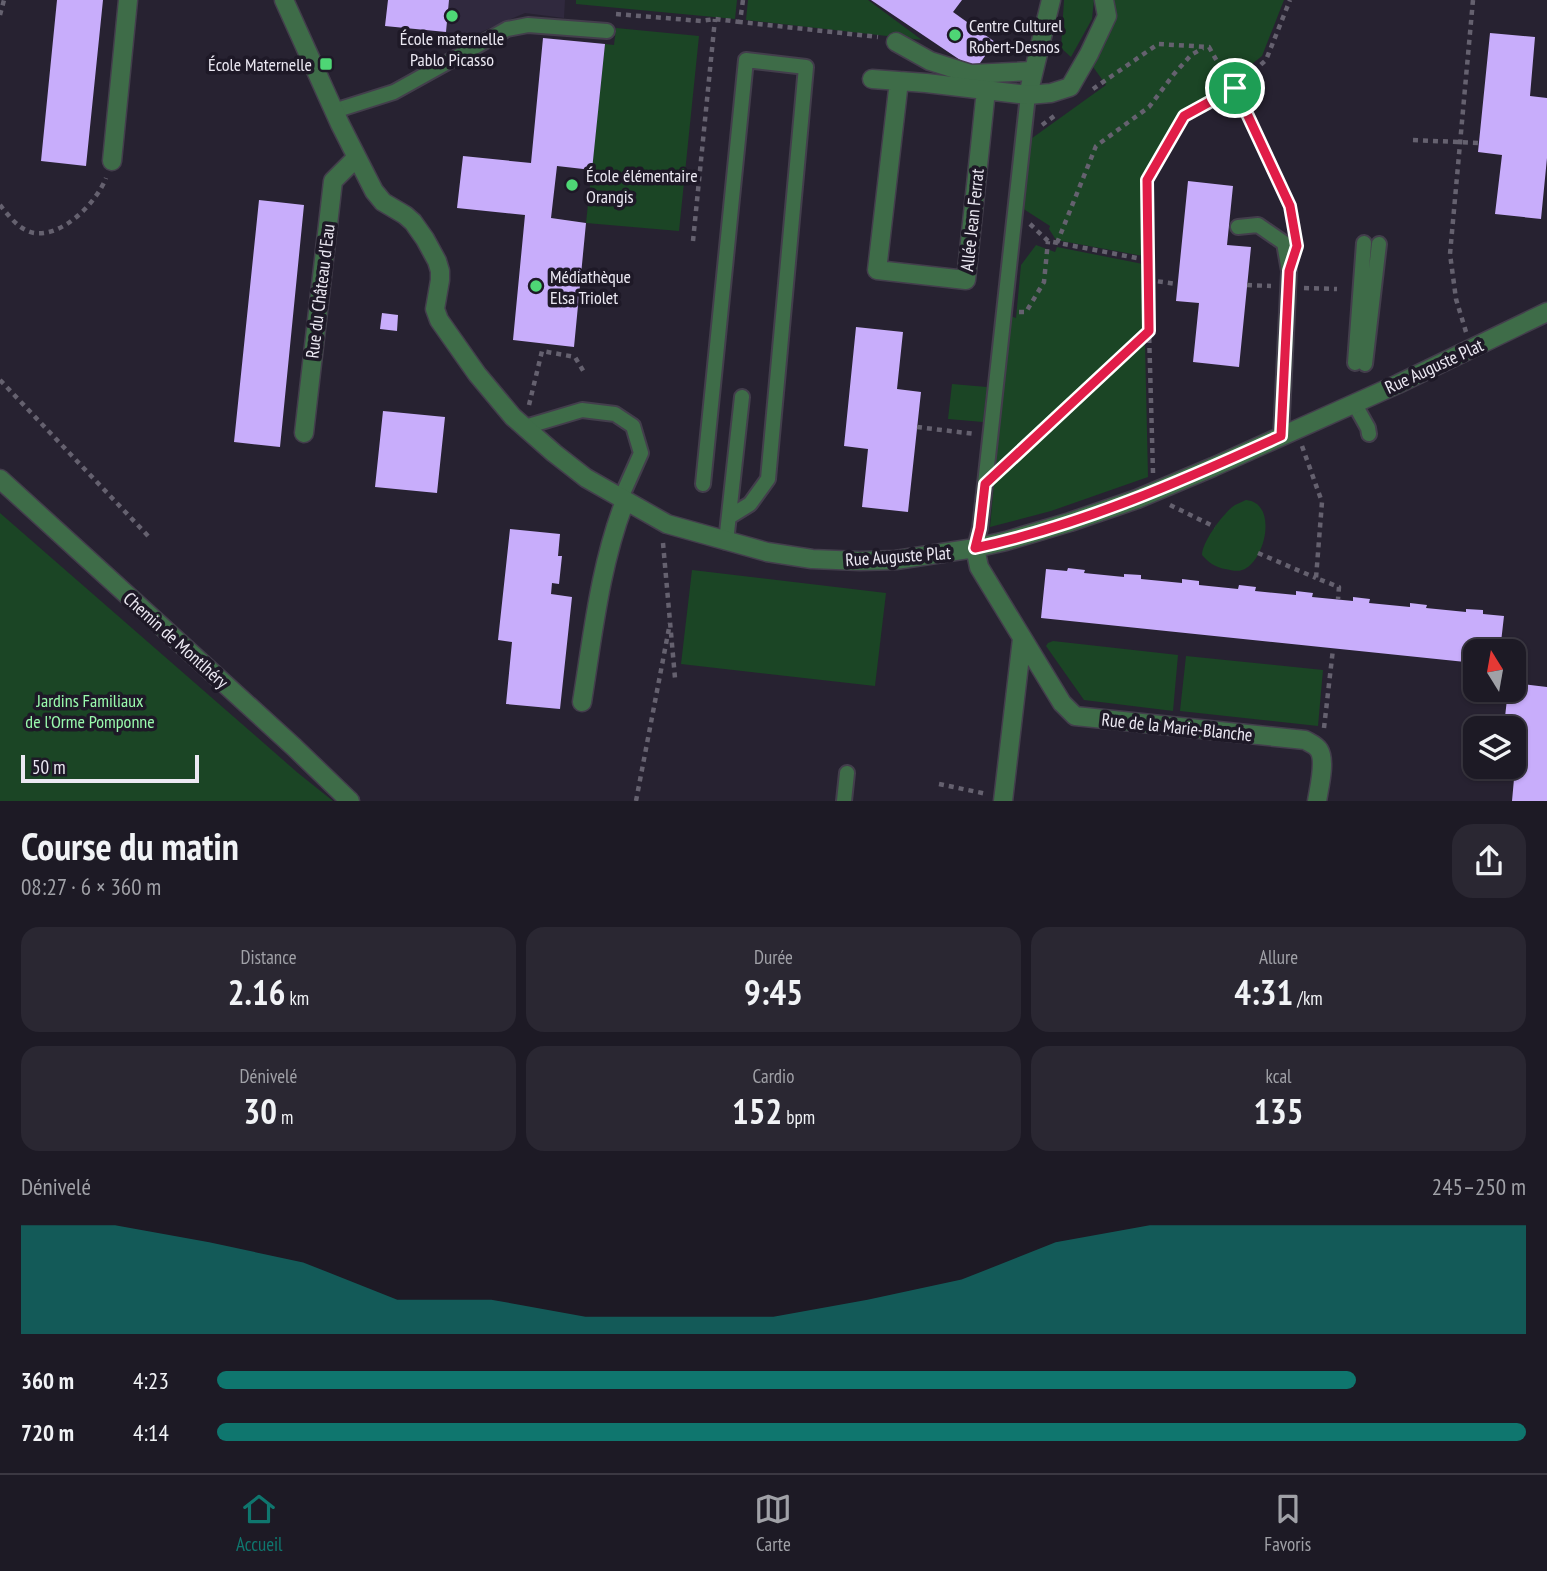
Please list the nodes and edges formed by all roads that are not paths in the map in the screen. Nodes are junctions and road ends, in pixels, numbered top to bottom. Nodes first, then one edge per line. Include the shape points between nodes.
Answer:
1 (128, 0) edge
2 (284, 0) edge
3 (1051, 0) edge
4 (1104, 0) edge
5 (607, 31) dead end
6 (896, 42) road end
7 (1032, 71) junction
8 (872, 79) dead end
9 (899, 81) junction
10 (986, 90) junction
11 (1028, 95) junction
12 (334, 111) junction
13 (356, 158) junction
14 (112, 161) road end
15 (1238, 227) dead end
16 (1364, 243) dead end
17 (1380, 244) dead end
18 (1547, 312) edge
19 (742, 397) dead end
20 (1354, 403) junction
21 (525, 427) junction
22 (304, 433) dead end
23 (1288, 433) junction
24 (1369, 434) dead end
25 (0, 479) edge
26 (703, 484) dead end
27 (623, 499) junction
28 (729, 517) junction
29 (726, 542) junction
30 (975, 548) junction
31 (1022, 639) junction
32 (582, 702) dead end
33 (847, 773) dead end
34 (1003, 799) edge
35 (350, 801) edge
36 (844, 801) edge
37 (1317, 801) edge

1 - 14 street
2 - 12 street
3 - 7 street
4 - 11 street via 1107,16 1070,87
5 - 12 lane via 528,25 507,29 394,92
6 - 7 street via 930,61 971,74
7 - 11 street
8 - 9 street
9 - 10 street
9 - 10 street, Allée Jean Ferrat via 877,270 966,280
10 - 11 street
11 - 30 lane
12 - 13 street
13 - 21 street via 374,191 413,222 437,261 440,280 435,309 439,320 477,374
13 - 22 street, Rue du Château d'Eau via 333,181
15 - 23 lane via 1258,225 1284,243 1289,271
16 - 17 lane via 1360,364
18 - 20 street, Rue Auguste Plat
19 - 28 lane
20 - 23 street, Rue Auguste Plat
20 - 24 lane
21 - 27 street via 586,478
21 - 27 lane via 582,410 615,414 633,426 641,453
23 - 30 street, Rue Auguste Plat via 1153,492 1070,522
25 - 35 street, Chemin de Montlhéry
26 - 28 lane via 746,60 806,67 768,479 750,504
27 - 29 street, Rue Auguste Plat via 667,524
27 - 32 street via 599,595
28 - 29 lane
29 - 30 street, Rue Auguste Plat via 813,559 860,561
30 - 31 street, Rue de la Marie-Blanche via 979,567
31 - 34 street
31 - 37 street, Rue de la Marie-Blanche via 1074,716 1305,740 1318,748 1322,764
33 - 36 lane

